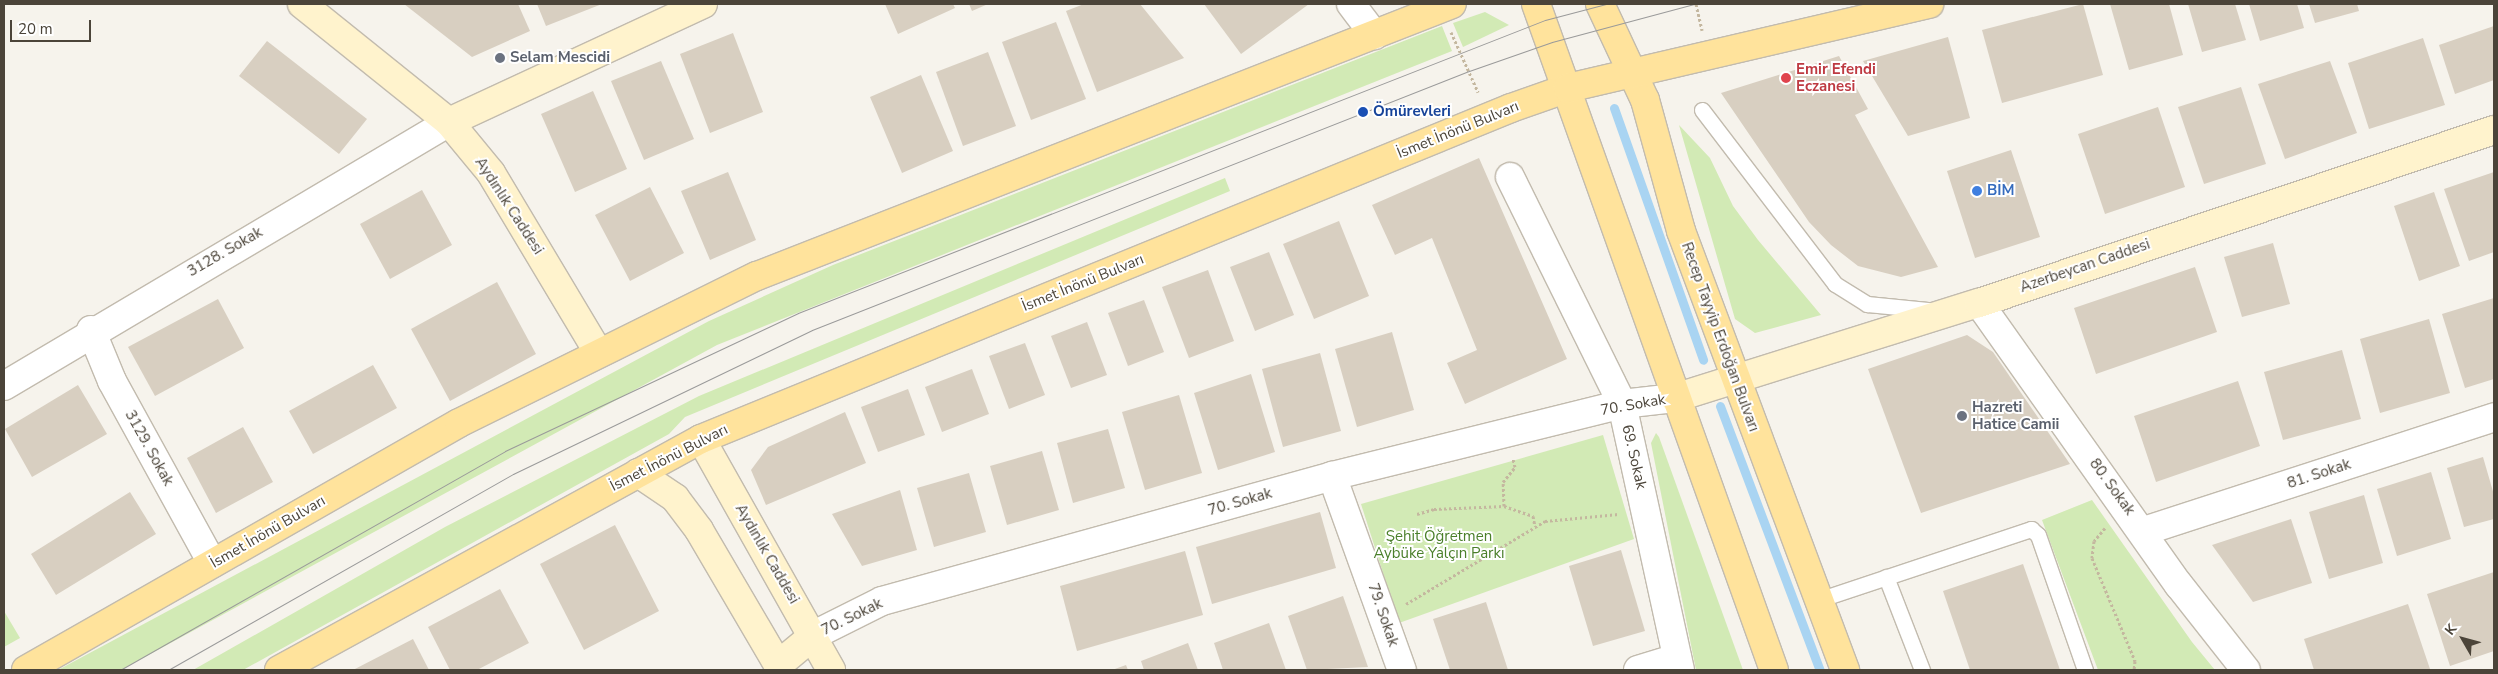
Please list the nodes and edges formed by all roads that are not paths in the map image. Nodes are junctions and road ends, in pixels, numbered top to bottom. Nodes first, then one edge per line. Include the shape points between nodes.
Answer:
1 (302, 4) edge
2 (703, 4) edge
3 (1351, 4) edge
4 (1536, 4) edge
5 (1600, 4) edge
6 (1929, 4) edge
7 (1446, 6) edge
8 (1374, 35) junction
9 (1633, 74) junction
10 (1568, 88) junction
11 (1702, 110) dead end
12 (448, 122) junction
13 (2494, 130) edge
14 (1510, 177) dead end
15 (1979, 303) junction
16 (1949, 312) junction
17 (92, 330) junction
18 (598, 352) junction
19 (1734, 379) junction
20 (4, 386) edge
21 (1675, 398) junction
22 (1622, 404) junction
23 (2494, 417) edge
24 (701, 439) junction
25 (638, 473) junction
26 (1332, 476) junction
27 (2144, 532) junction
28 (212, 563) junction
29 (1886, 577) junction
30 (1818, 600) junction
31 (814, 635) junction
32 (1679, 664) edge
33 (776, 668) edge
34 (26, 670) edge
35 (279, 670) edge
36 (831, 670) edge
37 (1402, 670) edge
38 (1638, 670) edge
39 (1774, 670) edge
40 (1845, 670) edge
41 (1922, 670) edge
42 (2085, 670) edge
43 (2246, 670) edge

1 - 12 main road, Aydınlık Caddesi
2 - 12 main road
3 - 8 street
4 - 10 main road
5 - 9 main road, Recep Tayyip Erdoğan Bulvarı
6 - 9 main road, İsmet İnönü Bulvarı
7 - 8 main road, İsmet İnönü Bulvarı
8 - 18 main road, İsmet İnönü Bulvarı via 757,276
9 - 10 main road, İsmet İnönü Bulvarı
9 - 19 main road, Recep Tayyip Erdoğan Bulvarı
10 - 21 main road
10 - 24 main road, İsmet İnönü Bulvarı
11 - 16 lane via 1835,284 1867,304
12 - 17 street, 3128. Sokak
12 - 18 main road, Aydınlık Caddesi via 491,173
13 - 15 main road, Azerbeycan Caddesi
14 - 22 street, 69. Sokak
15 - 16 main road, Azerbeycan Caddesi
15 - 27 street, 80. Sokak
16 - 19 main road, Azerbeycan Caddesi
17 - 20 street, 3128. Sokak
17 - 28 street, 3129. Sokak via 112,381
18 - 28 main road, İsmet İnönü Bulvarı via 459,423
19 - 21 main road, Azerbeycan Caddesi
19 - 30 main road, Recep Tayyip Erdoğan Bulvarı
21 - 22 street, 70. Sokak
21 - 39 main road
22 - 26 street, 70. Sokak
22 - 32 street, 69. Sokak
23 - 27 street, 81. Sokak
24 - 25 main road, İsmet İnönü Bulvarı
24 - 31 main road, Aydınlık Caddesi
25 - 33 main road via 675,498 699,530
25 - 35 main road, İsmet İnönü Bulvarı
26 - 31 street, 70. Sokak via 882,601
26 - 37 street, 79. Sokak
27 - 43 street, 80. Sokak
28 - 34 main road, İsmet İnönü Bulvarı
29 - 30 lane
29 - 41 lane
29 - 42 lane via 2031,530 2038,535
30 - 40 main road, Recep Tayyip Erdoğan Bulvarı
31 - 33 main road
31 - 36 main road, Aydınlık Caddesi
32 - 38 street

